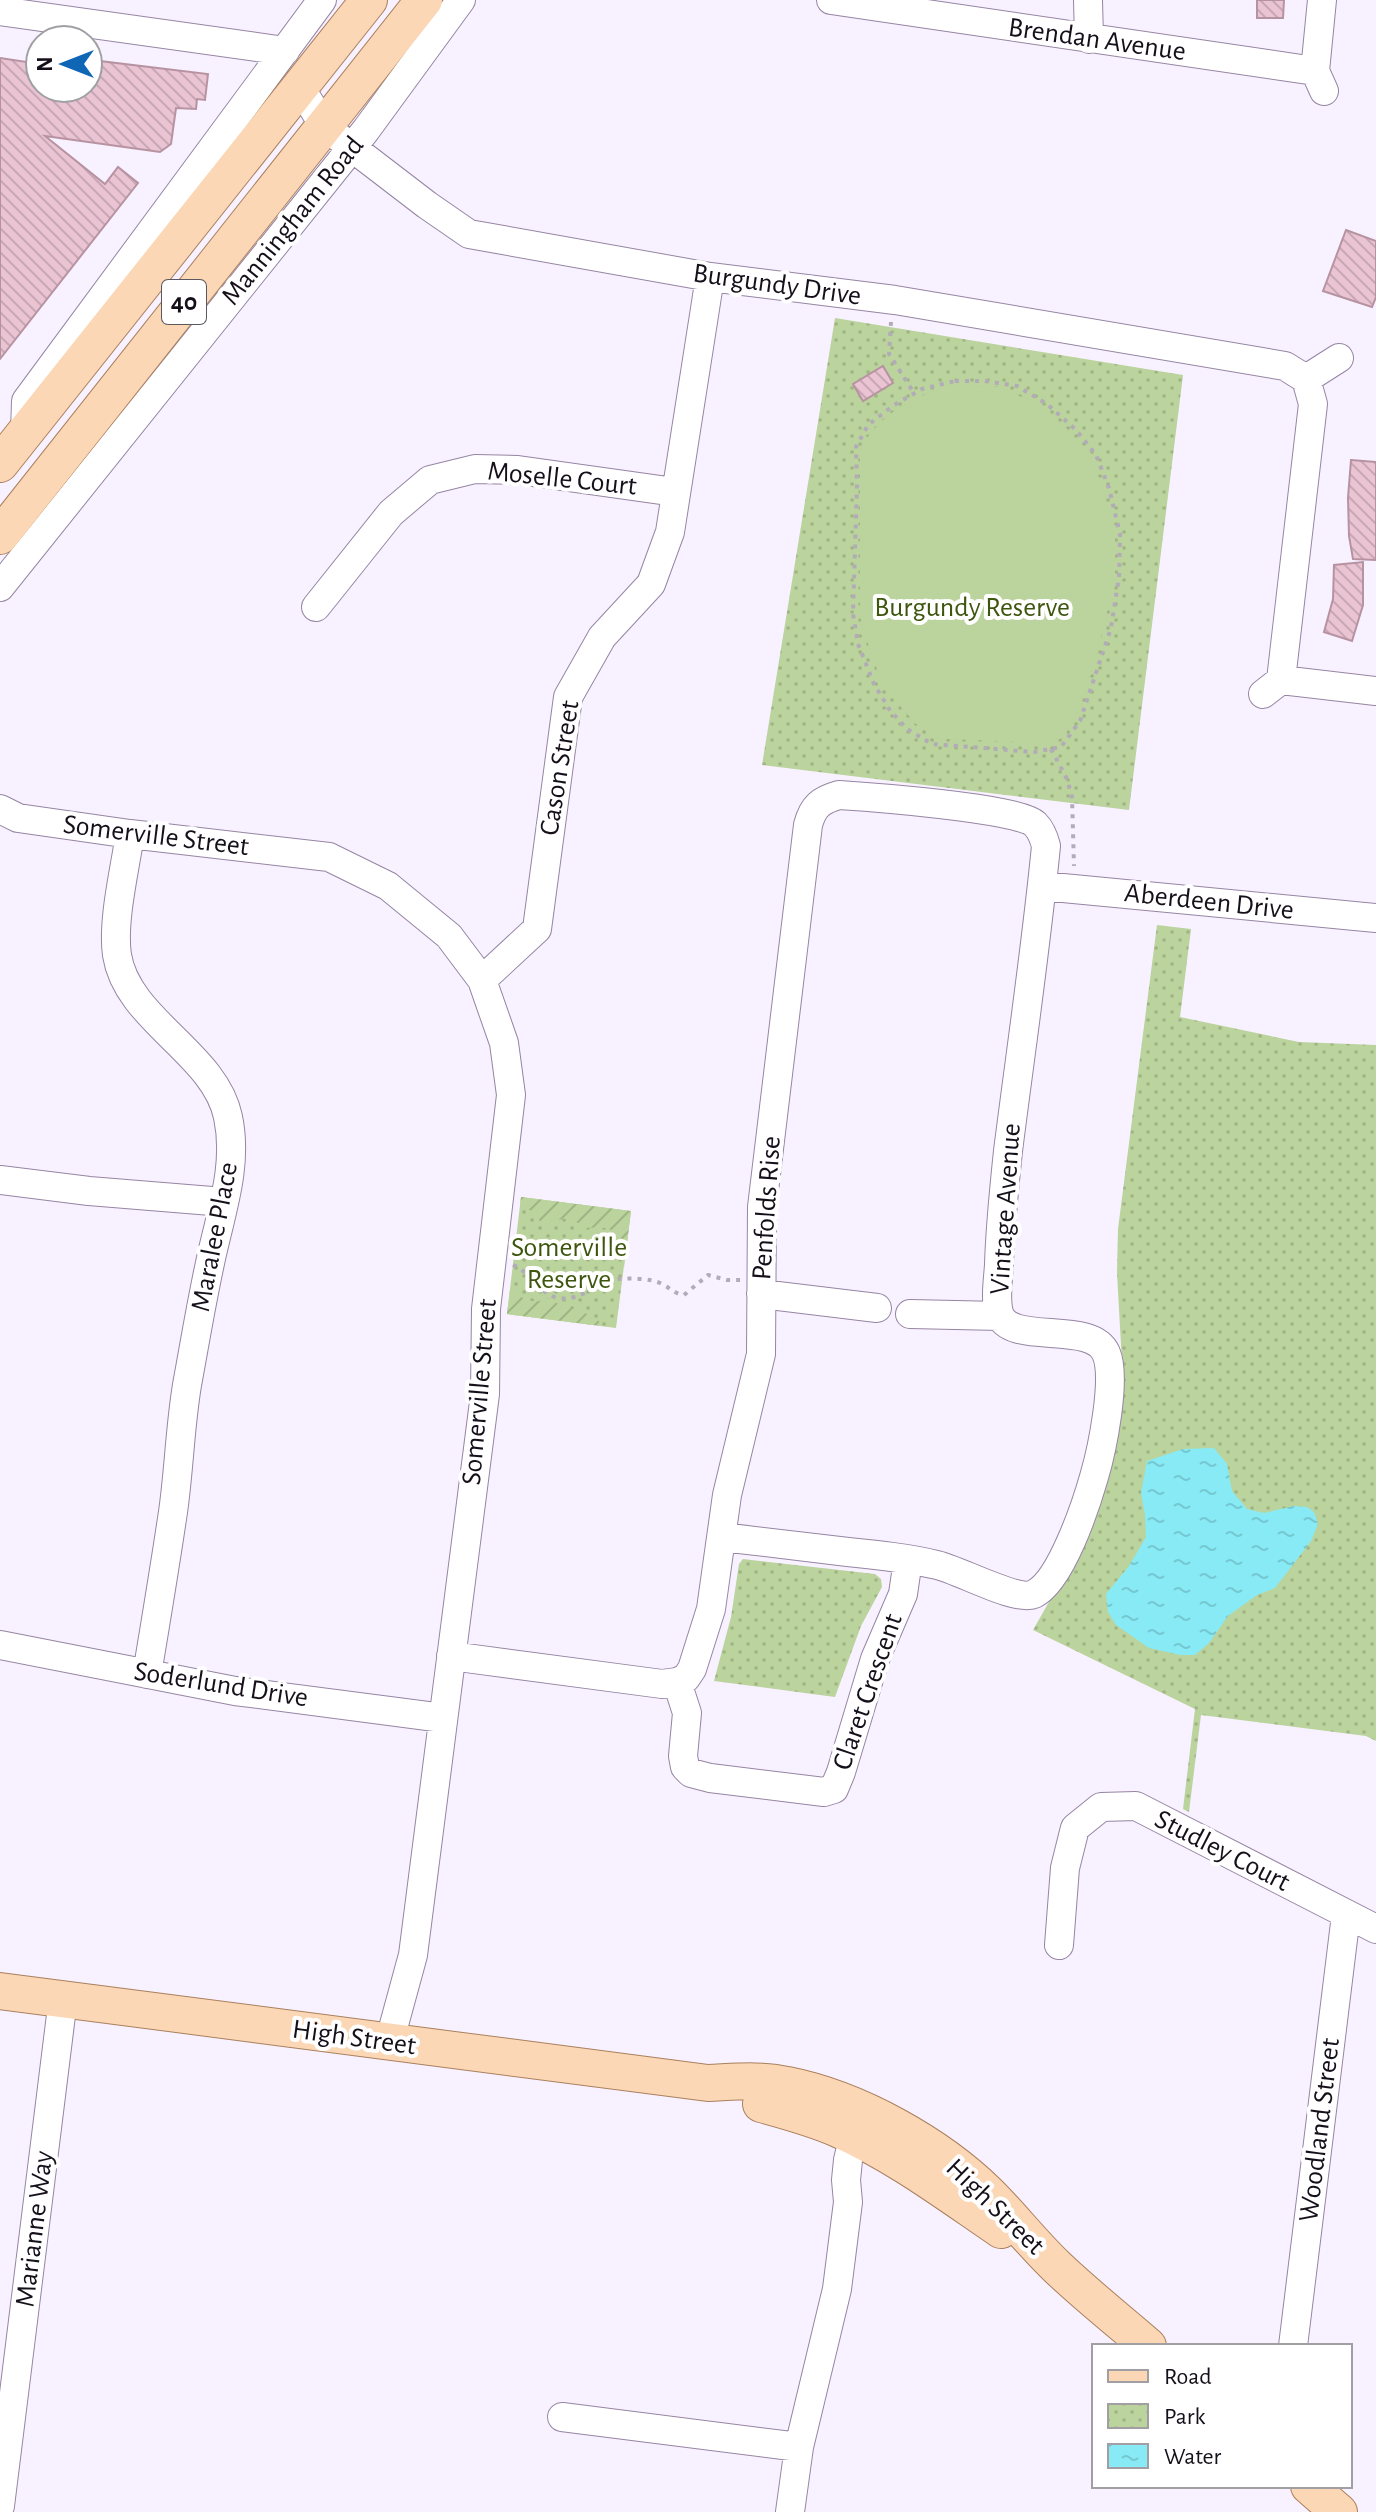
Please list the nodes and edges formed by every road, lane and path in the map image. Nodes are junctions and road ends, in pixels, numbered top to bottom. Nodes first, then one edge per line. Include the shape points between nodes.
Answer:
1 (831, 0) edge
2 (1088, 0) edge
3 (1322, 0) edge
4 (314, 10) edge
5 (435, 10) edge
6 (0, 11) edge
7 (360, 11) edge
8 (1089, 39) junction
9 (285, 51) junction
10 (300, 87) junction
11 (324, 126) junction
12 (352, 148) junction
13 (710, 277) junction
14 (895, 300) junction
15 (1339, 358) dead end
16 (1306, 379) junction
17 (914, 393) junction
18 (25, 433) junction
19 (0, 464) edge
20 (675, 492) junction
21 (0, 536) edge
22 (0, 587) edge
23 (316, 607) dead end
24 (1376, 691) edge
25 (1051, 749) junction
26 (816, 806) joint
27 (0, 809) edge
28 (130, 834) junction
29 (1042, 886) junction
30 (1075, 889) junction
31 (1376, 918) edge
32 (482, 980) junction
33 (0, 1180) edge
34 (224, 1202) junction
35 (491, 1260) junction
36 (761, 1289) junction
37 (877, 1308) dead end
38 (910, 1314) dead end
39 (1000, 1316) junction
40 (722, 1537) junction
41 (908, 1560) junction
42 (0, 1645) edge
43 (451, 1656) junction
44 (147, 1674) junction
45 (677, 1682) junction
46 (443, 1718) junction
47 (1346, 1915) junction
48 (1376, 1929) edge
49 (1059, 1945) dead end
50 (0, 1991) edge
51 (63, 1999) junction
52 (401, 2044) junction
53 (871, 2130) junction
54 (12, 2324) edge
55 (1146, 2344) edge
56 (1293, 2344) edge
57 (562, 2417) dead end
58 (799, 2447) junction
59 (1311, 2488) edge
60 (0, 2506) edge
61 (790, 2512) edge
62 (1339, 2512) edge

1 - 8 street, Brendan Avenue
2 - 8 street
3 - 8 street, Brendan Avenue via 1320,81
4 - 7 street via 321,23
4 - 9 street
5 - 11 main road, Manningham Road / 40
5 - 12 street, Manningham Road
6 - 9 street
7 - 10 main road, 40
9 - 18 street via 26,401
10 - 11 street, Burgundy Drive
10 - 18 main road, 40
11 - 12 street, Burgundy Drive
11 - 21 main road, Manningham Road / 40
12 - 13 street, Burgundy Drive via 469,234
12 - 22 street, Manningham Road
13 - 14 street, Burgundy Drive
13 - 20 street, Cason Street
14 - 16 street, Burgundy Drive via 1285,366
14 - 17 path via 889,354
15 - 16 street
16 - 24 street via 1313,404 1272,687
17 - 25 path via 868,425 856,447 853,614 863,657 889,709 907,729 932,744
17 - 25 path via 955,381 1017,386 1076,430 1096,455 1109,488 1120,534 1111,628 1080,721 1061,747
18 - 19 main road, 40
20 - 23 street, Moselle Court via 518,470 475,469 430,480 391,513
20 - 32 street, Cason Street via 670,532 651,584 602,637 568,697 537,929
25 - 30 path via 1072,797
26 - 29 street, Vintage Avenue via 839,795 1021,816 1034,823 1046,846
26 - 36 street, Penfolds Rise via 808,825 762,1207
27 - 28 street, Somerville Street via 18,818
28 - 32 street, Somerville Street via 329,857 388,886 449,936
28 - 34 street, Maralee Place via 117,954 132,992 221,1095 233,1160
29 - 30 street, Aberdeen Drive
29 - 39 street, Vintage Avenue via 1001,1208
30 - 31 street, Aberdeen Drive
32 - 35 street, Somerville Street via 504,1043 511,1095
33 - 34 street
34 - 44 street, Maralee Place via 186,1390
35 - 36 path via 524,1269 545,1292 561,1298 577,1297 617,1279 660,1283 684,1295 708,1275
35 - 43 street, Somerville Street via 485,1394
36 - 37 street
36 - 40 street, Penfolds Rise via 761,1354
38 - 39 street
39 - 41 street, Vintage Avenue via 1018,1329 1098,1341 1107,1354 1103,1445 1087,1503 1051,1578 1035,1593 1020,1596 939,1565
40 - 41 street, Vintage Avenue
40 - 45 street, Penfolds Rise via 711,1609 692,1669
41 - 45 street, Claret Crescent via 903,1594 875,1659 834,1789 824,1792 691,1773 683,1756 687,1713
42 - 44 street, Soderlund Drive
43 - 45 street
43 - 46 street, Somerville Street
44 - 46 street, Soderlund Drive
46 - 52 street, Somerville Street
47 - 48 street, Studley Court
47 - 49 street, Studley Court via 1136,1806 1101,1807 1075,1828 1065,1868
47 - 56 street, Woodland Street
50 - 51 main road, High Street
51 - 52 main road, High Street
51 - 54 street, Marianne Way
52 - 53 main road, High Street via 708,2083 787,2085
53 - 55 main road, High Street via 927,2146 970,2177 1055,2265
53 - 58 street via 865,2164 848,2202 837,2289
54 - 60 street, Marianne Way
57 - 58 street
58 - 61 street
59 - 62 main road

